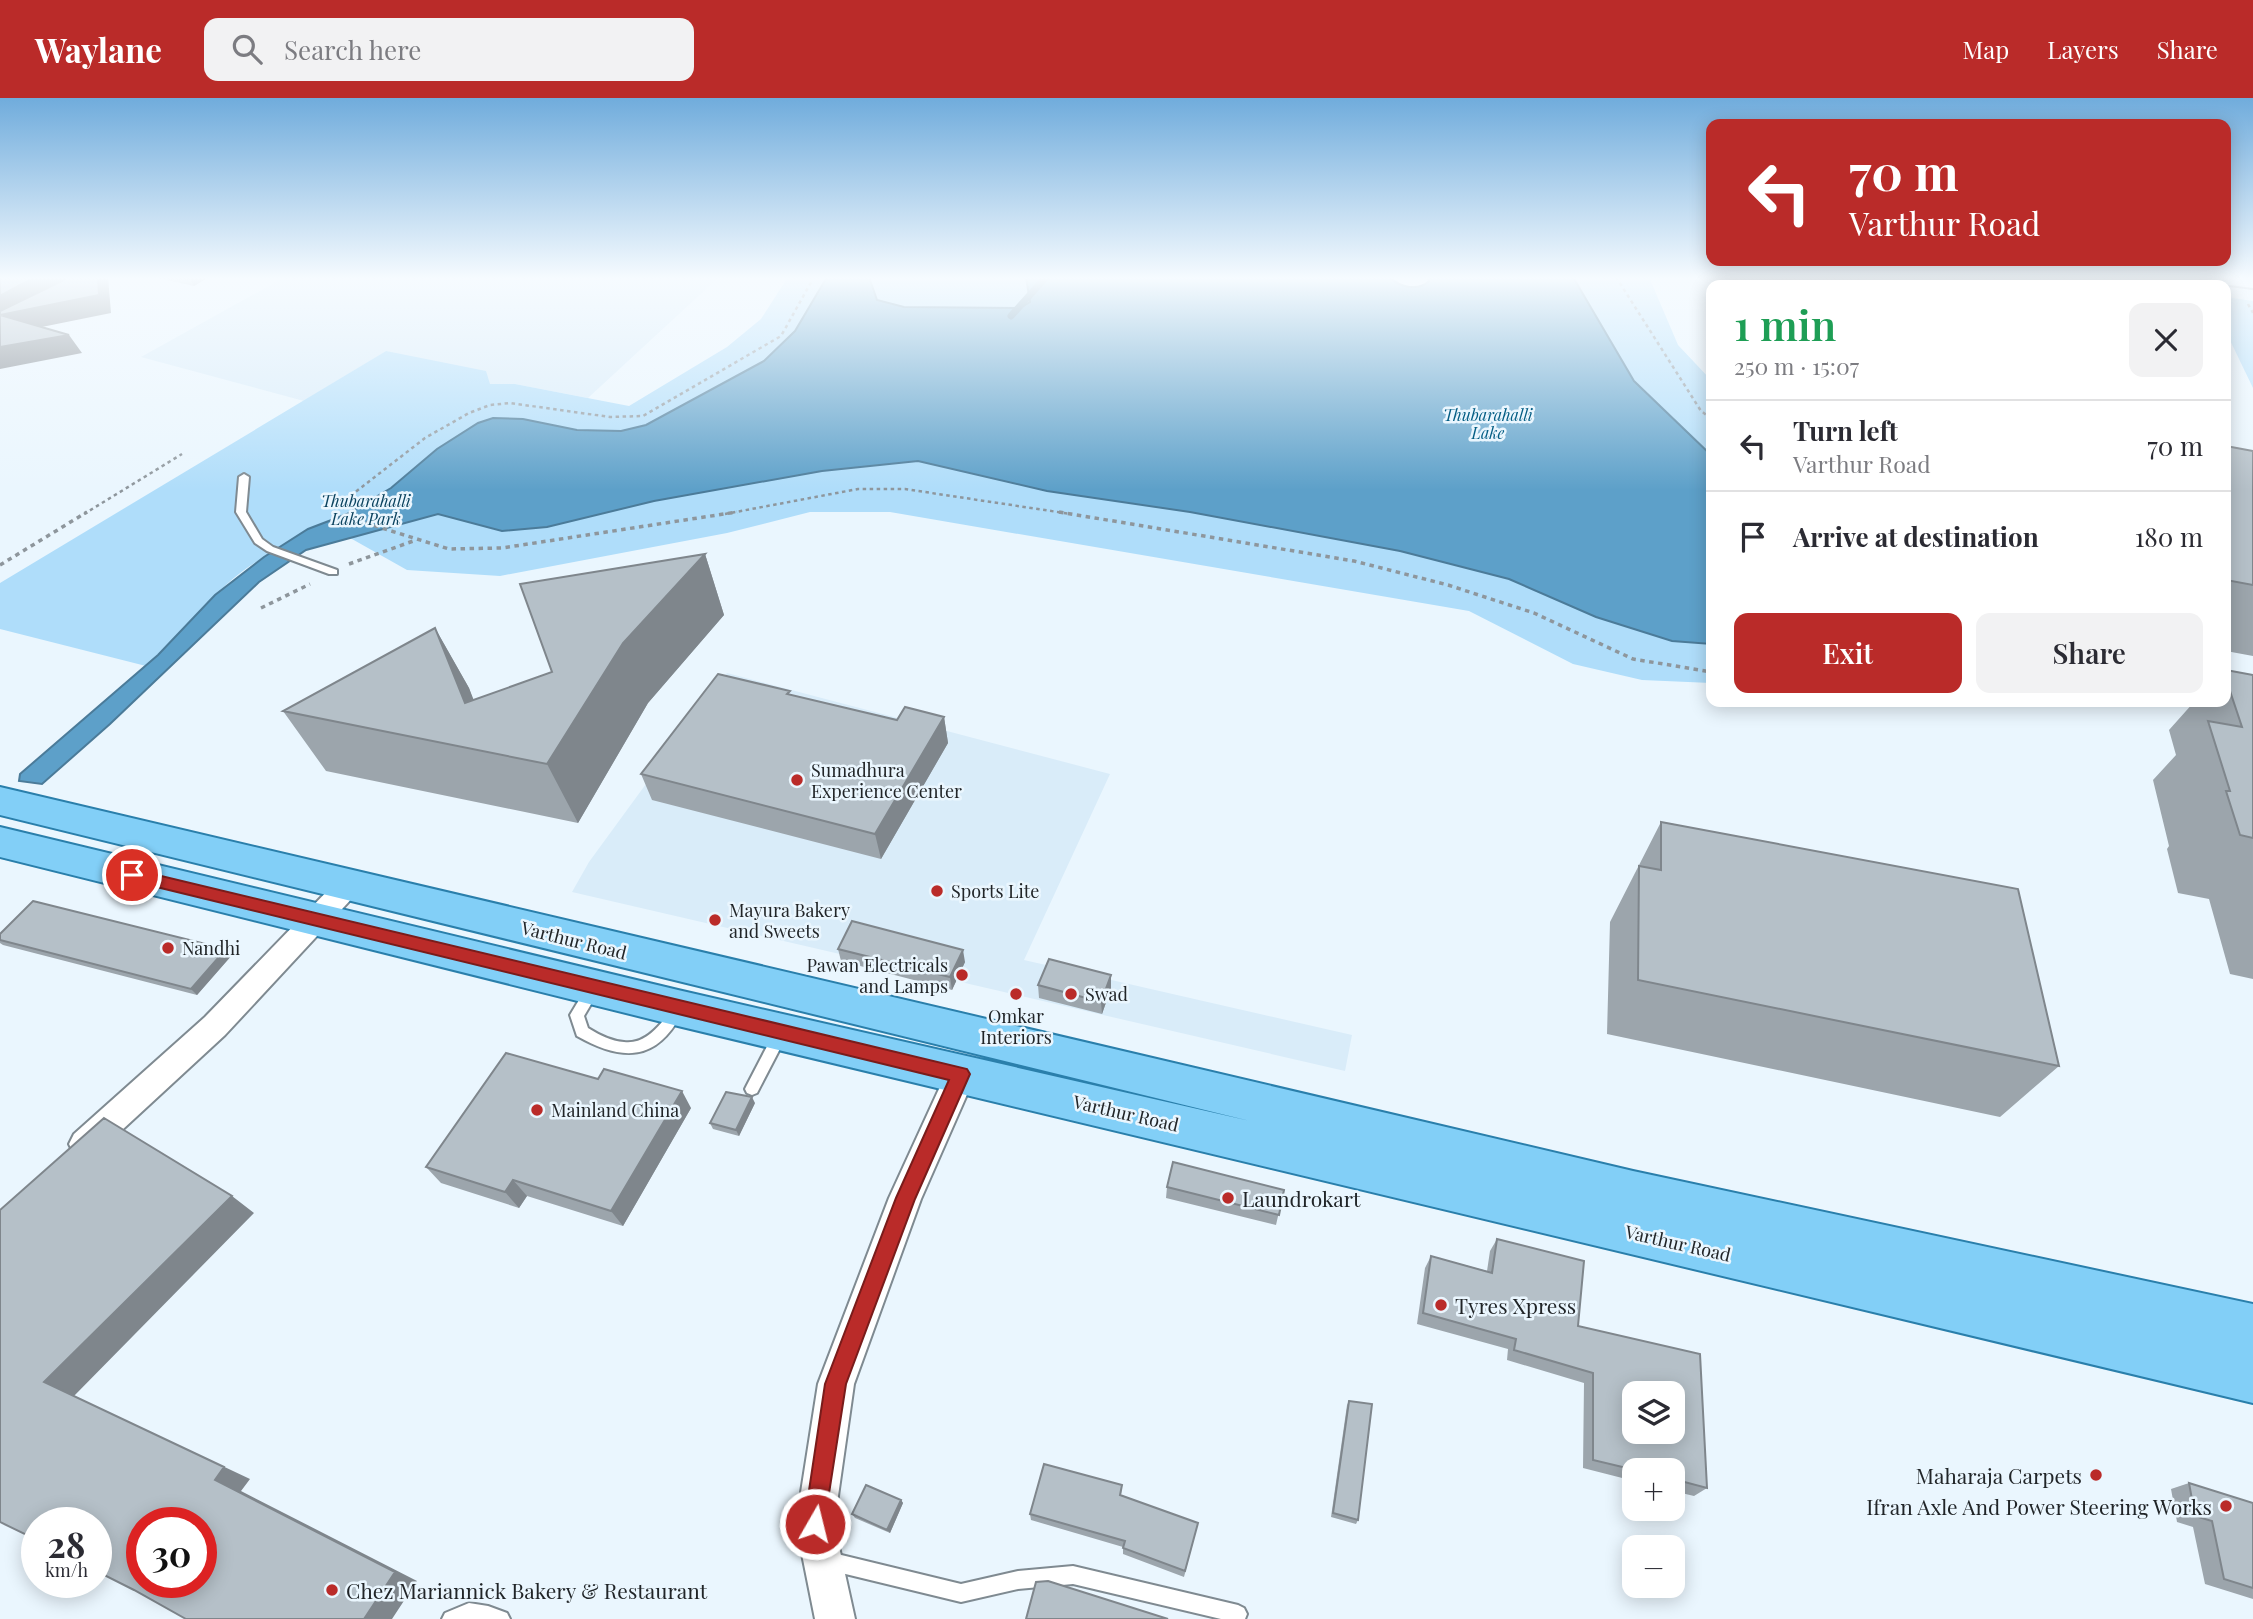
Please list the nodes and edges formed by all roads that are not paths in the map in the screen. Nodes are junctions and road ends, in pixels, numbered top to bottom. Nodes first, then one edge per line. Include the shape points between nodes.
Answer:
1 (244, 477) dead end
2 (333, 572) dead end
3 (0, 801) edge
4 (0, 842) edge
5 (348, 887) junction
6 (318, 921) junction
7 (782, 1032) junction
8 (961, 1074) junction
9 (752, 1089) dead end
10 (67, 1160) edge
11 (1778, 1247) junction
12 (2253, 1329) edge
13 (2253, 1377) edge
14 (822, 1559) junction
15 (1238, 1614) dead end
16 (451, 1619) edge
17 (501, 1619) edge
18 (835, 1619) edge

1 - 2 lane via 241,512 258,541
3 - 5 main road, Varthur Road
4 - 6 main road, Varthur Road
5 - 6 street
5 - 11 main road, Varthur Road
6 - 7 main road, Varthur Road
6 - 10 street via 215,1026
7 - 8 main road, Varthur Road
7 - 9 lane
8 - 11 main road, Varthur Road
8 - 14 street via 905,1198 836,1384 815,1524
11 - 12 main road, Varthur Road
11 - 13 main road, Varthur Road
14 - 15 lane via 961,1593 1017,1580 1073,1576
14 - 18 street
16 - 17 lane via 476,1611

